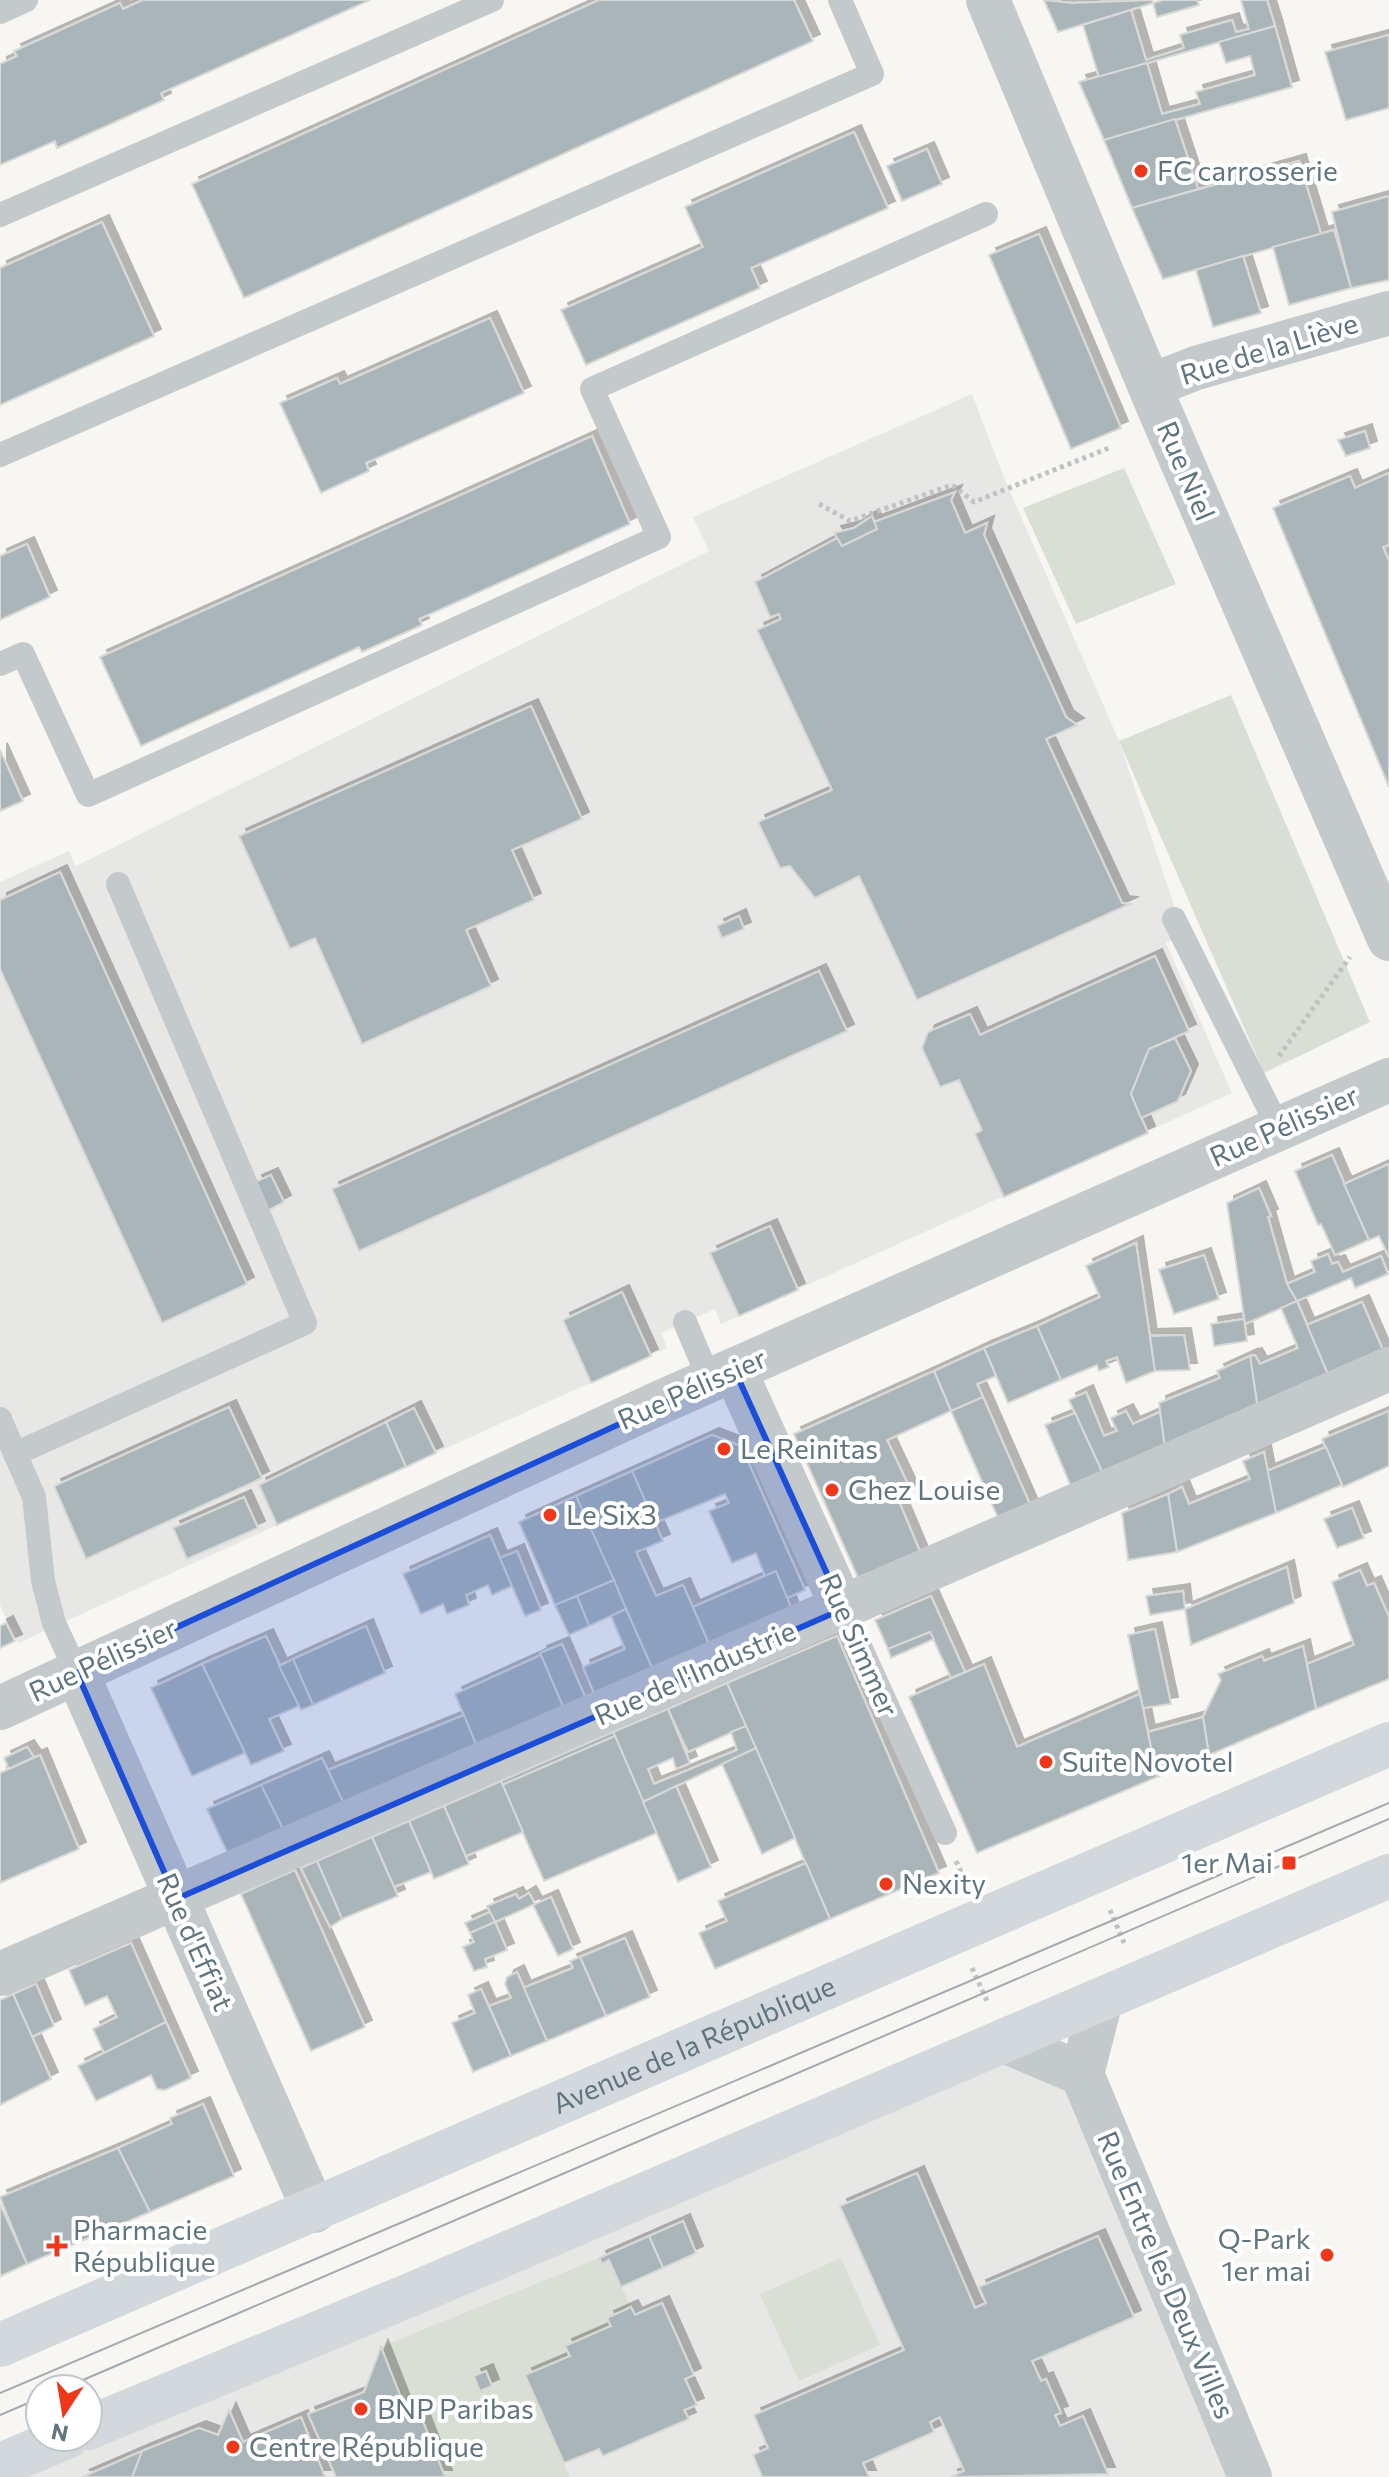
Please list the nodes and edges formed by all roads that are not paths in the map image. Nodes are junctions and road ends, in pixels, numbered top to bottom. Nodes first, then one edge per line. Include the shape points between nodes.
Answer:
1 (26, 0) edge
2 (492, 0) edge
3 (840, 0) edge
4 (988, 0) edge
5 (0, 12) edge
6 (986, 214) dead end
7 (0, 215) edge
8 (1389, 313) edge
9 (1150, 386) junction
10 (0, 455) edge
11 (0, 664) edge
12 (118, 884) dead end
13 (1174, 919) dead end
14 (1384, 927) edge
15 (1389, 1080) edge
16 (1278, 1127) junction
17 (685, 1322) dead end
18 (1389, 1369) edge
19 (722, 1376) junction
20 (0, 1419) edge
21 (15, 1454) junction
22 (843, 1609) junction
23 (77, 1673) junction
24 (0, 1708) edge
25 (1389, 1744) edge
26 (945, 1833) road end
27 (1389, 1876) edge
28 (176, 1899) junction
29 (0, 1974) edge
30 (1101, 2000) junction
31 (1004, 2041) junction
32 (1082, 2074) junction
33 (314, 2211) junction
34 (0, 2345) edge
35 (104, 2421) edge
36 (29, 2453) edge
37 (0, 2465) edge
38 (1250, 2477) edge

1 - 5 lane
2 - 7 lane
3 - 10 lane via 872,74
4 - 9 street, Rue Niel
6 - 11 lane via 592,389 659,537 88,795 23,654
8 - 9 street, Rue de la Liève
9 - 14 street, Rue Niel
12 - 21 lane via 305,1323
13 - 16 lane
15 - 16 street, Rue Pélissier
16 - 19 street, Rue Pélissier
17 - 19 lane
18 - 22 street, Rue de l'Industrie
19 - 22 street, Rue Simmer
19 - 23 street, Rue Pélissier
20 - 21 lane
21 - 23 lane via 34,1497 43,1581 54,1623
22 - 26 lane, Rue Simmer
22 - 28 street, Rue de l'Industrie
23 - 24 street, Rue Pélissier
23 - 28 street, Rue d'Effiat
25 - 33 main road, Avenue de la République
27 - 30 main road
28 - 29 street, Rue de l'Industrie
28 - 33 street, Rue d'Effiat
30 - 31 main road
30 - 32 street
31 - 32 street
31 - 35 main road
32 - 38 street, Rue Entre les Deux Villes
33 - 34 main road, Avenue de la République
36 - 37 main road

